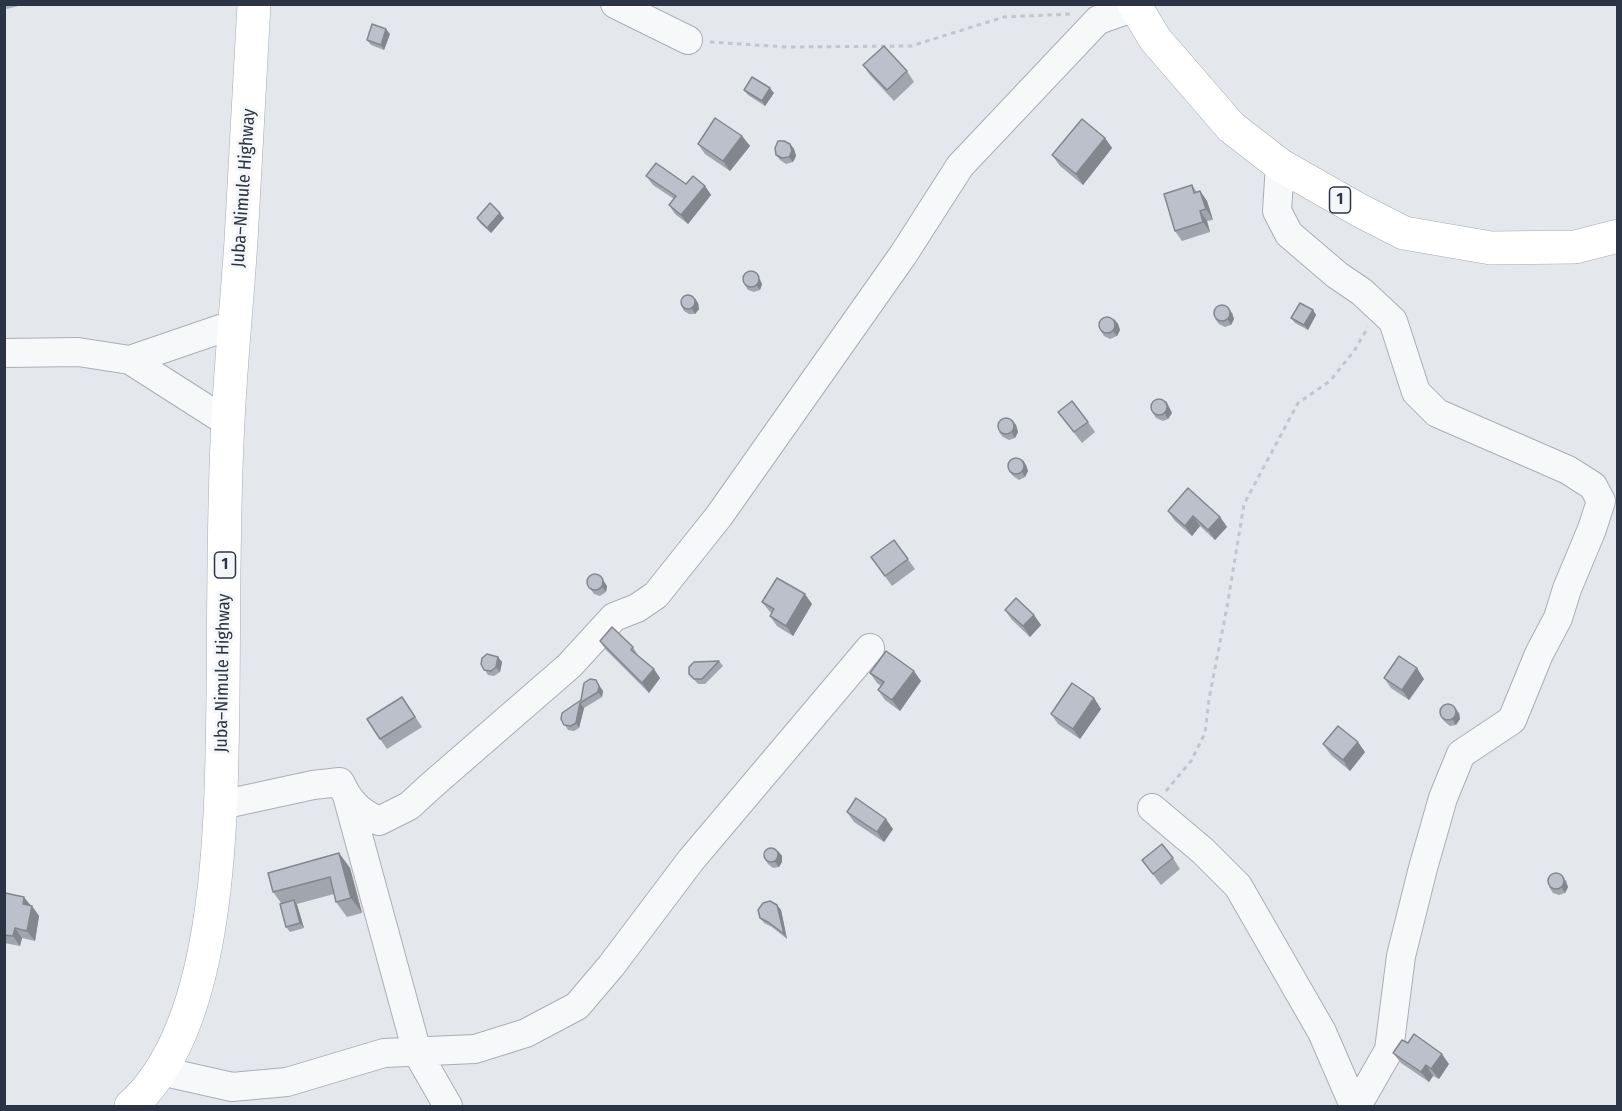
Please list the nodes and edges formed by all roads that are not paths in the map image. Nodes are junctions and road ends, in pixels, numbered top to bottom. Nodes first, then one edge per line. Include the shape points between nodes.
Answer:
1 (255, 4) edge
2 (615, 4) edge
3 (1135, 6) edge
4 (688, 40) road end
5 (1280, 165) junction
6 (1617, 236) edge
7 (235, 324) junction
8 (4, 353) edge
9 (130, 360) junction
10 (227, 422) junction
11 (870, 648) dead end
12 (348, 799) junction
13 (221, 805) junction
14 (1152, 808) road end
15 (417, 1052) junction
16 (160, 1071) junction
17 (131, 1107) edge
18 (448, 1107) edge
19 (1355, 1107) edge

1 - 7 main road, Juba–Nimule Highway / 1
2 - 4 street
3 - 5 main road, 1 via 1155,39 1224,119
3 - 12 street via 1098,20 960,166 903,255 719,516 656,595 614,617 569,666 409,806 380,821 362,813
5 - 6 main road, 1 via 1404,233 1491,248 1575,247
5 - 19 street via 1277,211 1289,234 1393,321 1416,392 1437,413 1568,470 1593,486 1601,501 1558,618 1512,720 1461,754 1440,808 1401,956 1389,1050
7 - 9 street
7 - 10 main road, Juba–Nimule Highway / 1
8 - 9 street via 78,352
9 - 10 street
10 - 13 main road, Juba–Nimule Highway / 1
11 - 15 street via 691,860 577,1006 526,1033 475,1049
12 - 13 street via 340,782
12 - 15 street
13 - 16 main road, Juba–Nimule Highway / 1 via 204,953 182,1032
14 - 19 street via 1238,886 1322,1032
15 - 16 street via 384,1053 287,1082 232,1087
15 - 18 street
16 - 17 main road, Juba–Nimule Highway / 1

